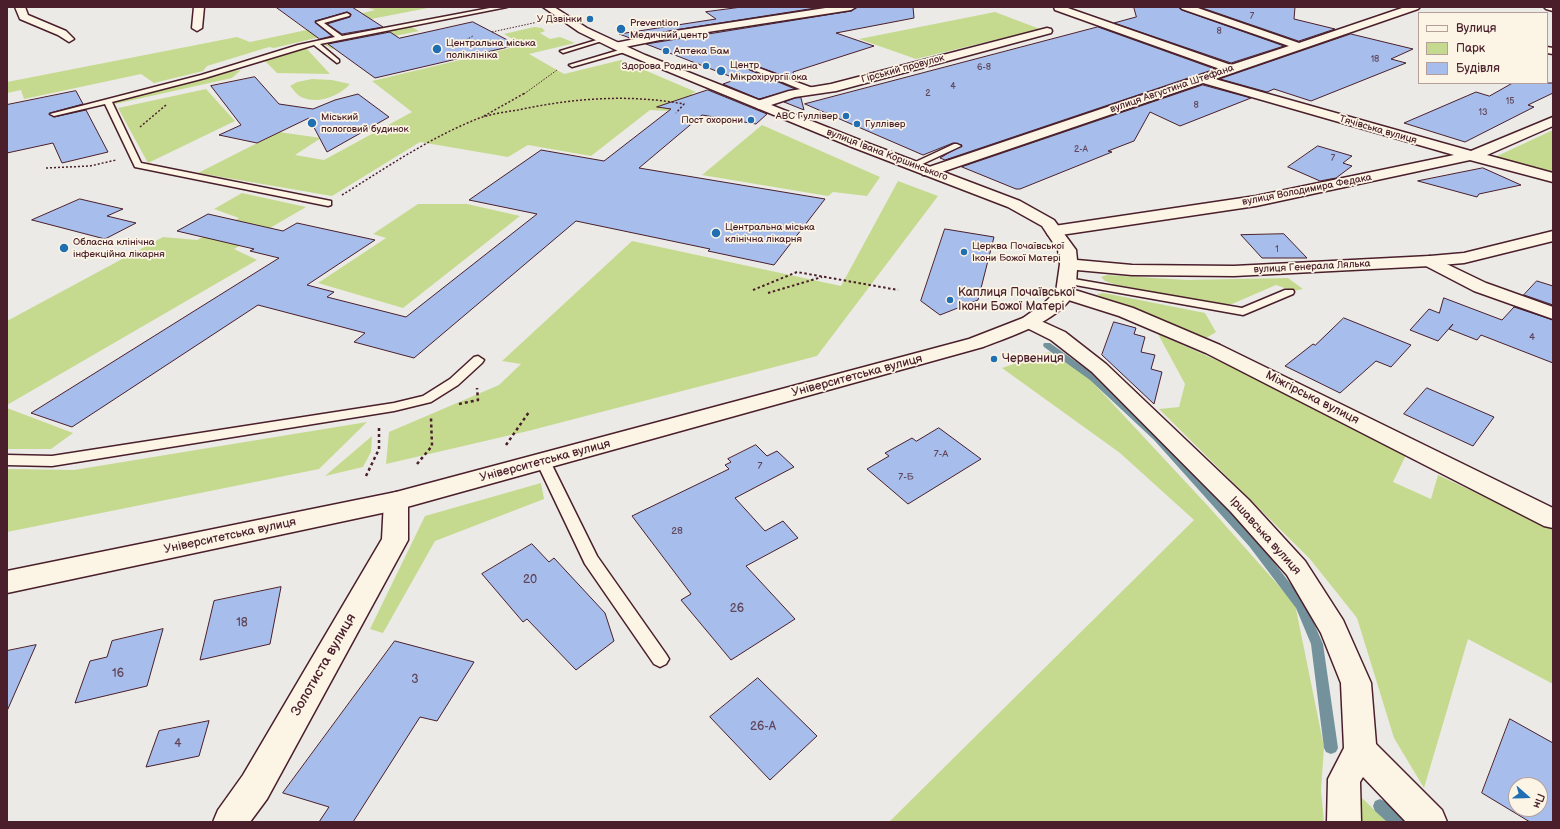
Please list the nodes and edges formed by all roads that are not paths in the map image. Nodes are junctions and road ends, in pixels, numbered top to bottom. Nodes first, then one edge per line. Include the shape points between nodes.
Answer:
1 (17, 7) edge
2 (199, 7) edge
3 (504, 7) edge
4 (548, 7) edge
5 (851, 7) edge
6 (1185, 7) edge
7 (1549, 7) edge
8 (1058, 8) dead end
9 (1553, 8) edge
10 (1374, 10) dead end
11 (1414, 13) edge
12 (1394, 14) junction
13 (346, 15) dead end
14 (198, 28) dead end
15 (1047, 31) dead end
16 (340, 38) junction
17 (69, 39) dead end
18 (602, 40) junction
19 (316, 43) junction
20 (1299, 46) junction
21 (621, 48) junction
22 (563, 51) dead end
23 (337, 61) dead end
24 (572, 65) road end
25 (748, 66) dead end
26 (1230, 70) junction
27 (1203, 79) junction
28 (815, 92) junction
29 (108, 102) junction
30 (759, 105) junction
31 (54, 114) dead end
32 (1553, 120) edge
33 (958, 146) dead end
34 (1471, 156) junction
35 (912, 165) junction
36 (928, 172) junction
37 (1553, 178) edge
38 (328, 204) road end
39 (1054, 231) junction
40 (1553, 236) edge
41 (1430, 261) junction
42 (1067, 279) junction
43 (1288, 292) dead end
44 (1553, 312) edge
45 (1030, 322) junction
46 (478, 360) dead end
47 (7, 460) edge
48 (543, 461) junction
49 (396, 501) junction
50 (1553, 519) edge
51 (7, 582) edge
52 (660, 659) dead end
53 (1360, 751) junction
54 (230, 822) edge
55 (1344, 822) edge
56 (1430, 822) edge

1 - 17 street via 24,17 62,33
2 - 14 street
3 - 16 lane
4 - 18 street, вулиця Івана Коршинського via 568,22
5 - 21 street via 674,34
6 - 20 street
7 - 9 street
8 - 26 street
10 - 12 street
11 - 12 street, вулиця Августина Штефана
12 - 20 street, вулиця Августина Штефана
13 - 16 lane via 319,22
15 - 28 street, Гірський провулок
16 - 19 lane
18 - 21 street, вулиця Івана Коршинського
18 - 22 lane
19 - 23 lane
19 - 29 lane
20 - 26 street, вулиця Августина Штефана
21 - 24 lane
21 - 30 street, вулиця Івана Коршинського
25 - 28 lane
26 - 27 street, вулиця Августина Штефана
27 - 34 street, Тячівська вулиця
27 - 36 street, вулиця Августина Штефана
28 - 30 street, Гірський провулок via 793,94
29 - 31 lane
29 - 38 lane via 138,165
30 - 35 street, вулиця Івана Коршинського
32 - 34 street, вулиця Володимира Федака
33 - 35 lane
34 - 37 street, Тячівська вулиця
34 - 39 street, вулиця Володимира Федака via 1256,201
35 - 36 street, вулиця Івана Коршинського
36 - 39 street, вулиця Івана Коршинського via 1014,204 1048,223
39 - 42 street, вулиця Івана Коршинського via 1066,250
40 - 41 street, вулиця Генерала Лялька via 1464,258
41 - 42 street, вулиця Генерала Лялька via 1234,271 1132,270
41 - 44 street via 1480,287
42 - 43 lane via 1243,312
42 - 45 street, Університетська вулиця via 1051,307
42 - 50 street, Міжгірська вулиця via 1126,312 1214,349
45 - 48 street, Університетська вулиця via 976,343 886,369
45 - 53 street, Іршавська вулиця via 1058,336 1099,368 1240,506 1296,568 1333,628 1356,683
46 - 47 lane via 454,382 427,399 394,407 52,460
48 - 49 street, Університетська вулиця
48 - 52 lane via 591,560
49 - 51 street, Університетська вулиця
49 - 54 street, Золотиста вулиця via 395,540 255,787
53 - 55 street via 1344,779
53 - 56 street

